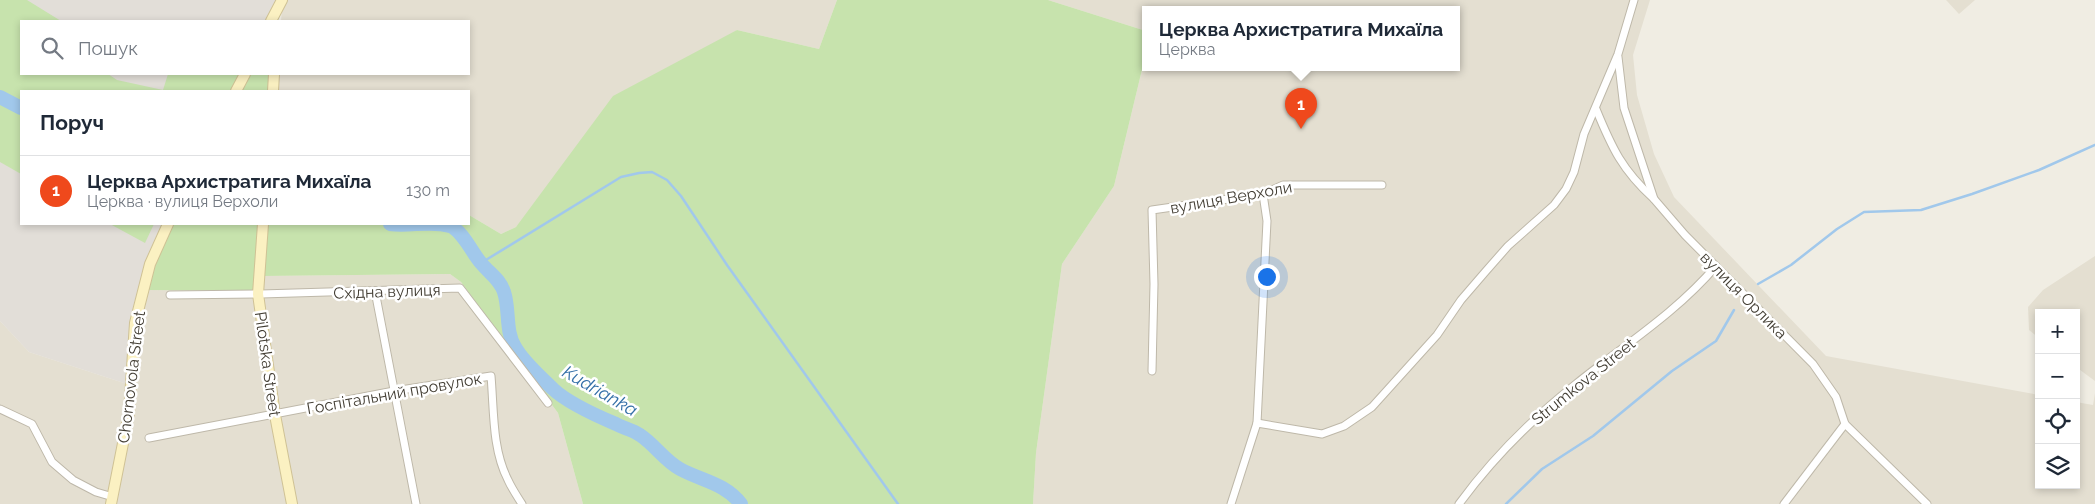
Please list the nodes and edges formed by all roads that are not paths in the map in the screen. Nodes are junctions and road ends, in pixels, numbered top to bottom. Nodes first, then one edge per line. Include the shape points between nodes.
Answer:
1 (1634, 0) edge
2 (280, 4) edge
3 (272, 20) edge
4 (277, 20) edge
5 (1618, 54) junction
6 (244, 75) edge
7 (274, 75) edge
8 (236, 90) edge
9 (273, 90) edge
10 (1596, 109) junction
11 (1382, 185) dead end
12 (1263, 194) junction
13 (1654, 199) junction
14 (168, 225) edge
15 (263, 225) edge
16 (1716, 266) junction
17 (375, 291) junction
18 (258, 294) junction
19 (170, 295) dead end
20 (1152, 371) dead end
21 (394, 391) junction
22 (548, 403) dead end
23 (0, 409) edge
24 (275, 414) junction
25 (1258, 423) junction
26 (1845, 424) junction
27 (149, 438) dead end
28 (112, 501) edge
29 (292, 504) edge
30 (416, 504) edge
31 (522, 504) edge
32 (1231, 504) edge
33 (1459, 504) edge
34 (1784, 504) edge
35 (1927, 504) edge

1 - 5 street
2 - 3 street
2 - 4 street
5 - 10 street
5 - 13 street, вулиця Орлика via 1624,108
6 - 8 street
7 - 9 street
10 - 13 street via 1622,166
10 - 25 street via 1584,134 1574,172 1554,205 1502,252 1461,300 1437,335 1372,407 1344,426 1322,434
11 - 12 street, вулиця Верхоли via 1283,185
12 - 20 street, вулиця Верхоли via 1152,210
12 - 25 street via 1267,222
13 - 16 street, вулиця Орлика
14 - 28 street, Chornovola Street via 150,264 135,323 129,413
15 - 18 street, Pilotska Street
16 - 26 street, вулиця Орлика via 1813,364 1836,397
16 - 33 street, Strumkova Street via 1669,312 1574,385 1509,443
17 - 18 street, Східна вулиця
17 - 21 street
17 - 22 street, Східна вулиця via 460,288
18 - 19 street, Східна вулиця
18 - 24 street, Pilotska Street
21 - 24 street, Госпітальний провулок
21 - 30 street
21 - 31 street, Госпітальний провулок via 492,376 500,456 507,480
23 - 28 street via 32,424 52,462 73,480
24 - 27 street, Госпітальний провулок
24 - 29 street, Pilotska Street
25 - 32 street
26 - 34 street
26 - 35 street, вулиця Орлика

